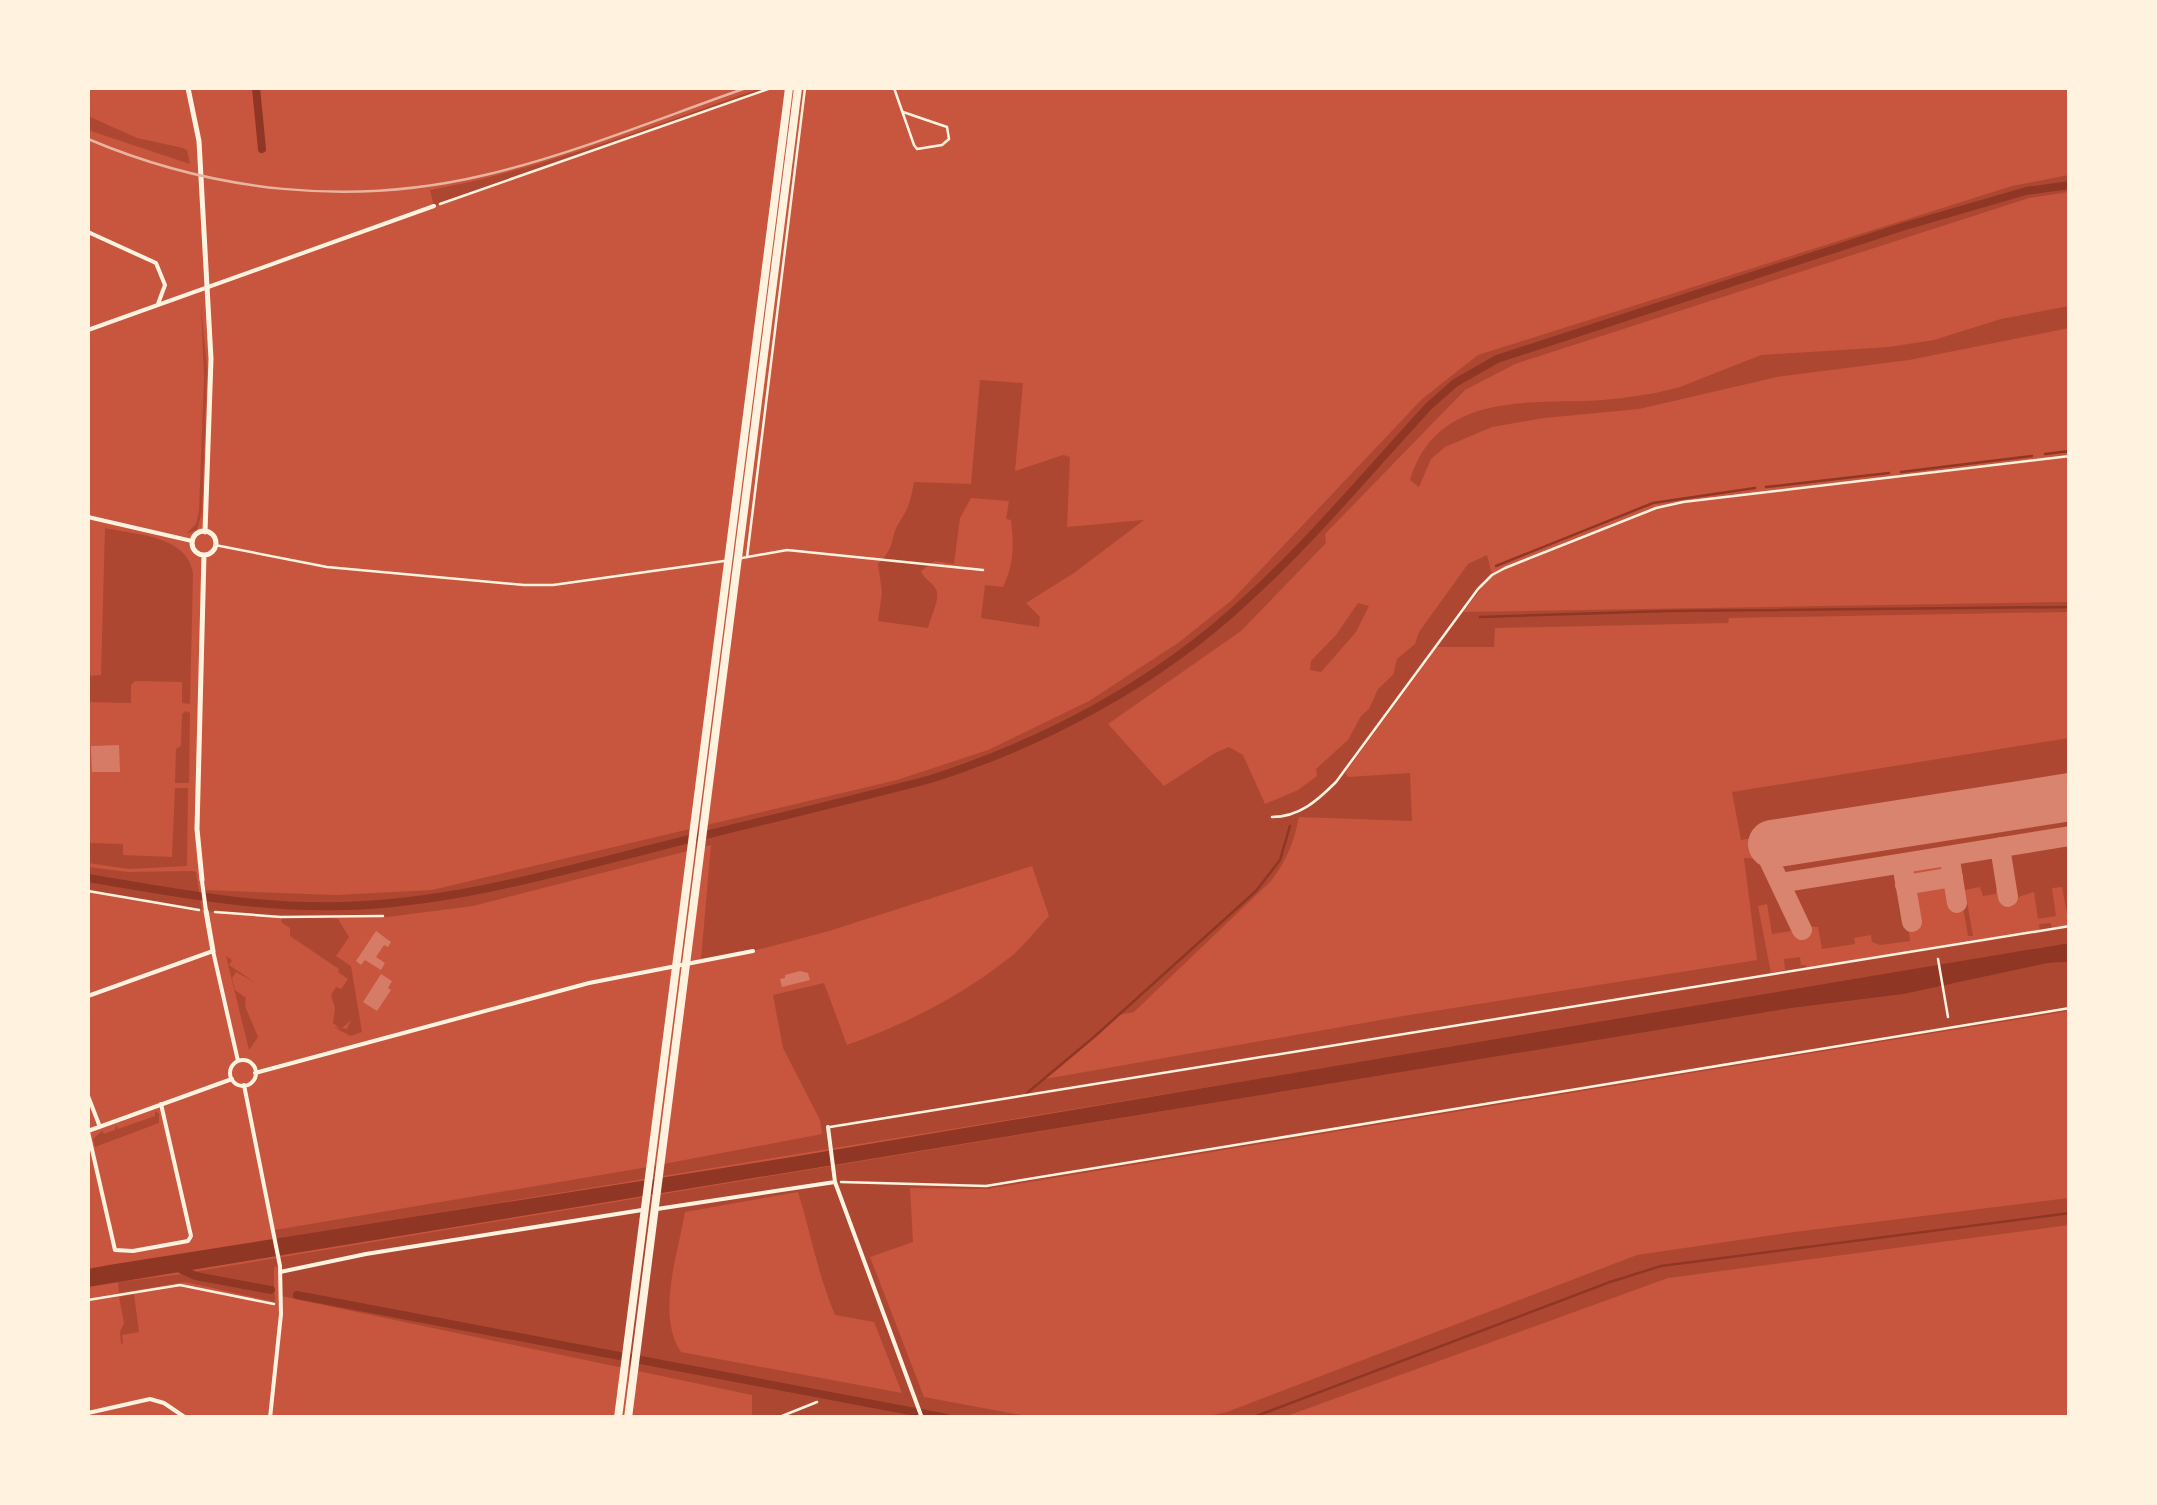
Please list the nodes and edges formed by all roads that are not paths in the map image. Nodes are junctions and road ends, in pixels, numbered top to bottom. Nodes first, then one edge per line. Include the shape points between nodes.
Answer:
1 (188, 88) edge
2 (788, 88) edge
3 (802, 88) edge
4 (894, 88) edge
5 (1458, 88) edge
6 (1468, 88) edge
7 (903, 112) junction
8 (434, 206) road end
9 (88, 232) edge
10 (206, 288) junction
11 (158, 306) junction
12 (88, 330) edge
13 (88, 516) edge
14 (205, 532) junction
15 (192, 541) junction
16 (216, 545) junction
17 (204, 555) junction
18 (747, 557) junction
19 (983, 570) dead end
20 (202, 880) joint
21 (204, 910) joint
22 (2070, 926) edge
23 (213, 951) junction
24 (754, 952) dead end
25 (88, 996) edge
26 (238, 1061) junction
27 (255, 1073) junction
28 (232, 1080) junction
29 (244, 1086) junction
30 (88, 1096) edge
31 (161, 1104) junction
32 (100, 1127) junction
33 (828, 1127) joint
34 (88, 1132) edge
35 (834, 1180) junction
36 (280, 1269) junction
37 (88, 1412) edge
38 (186, 1418) edge
39 (270, 1418) edge
40 (618, 1418) edge
41 (628, 1418) edge
42 (922, 1418) edge

1 - 10 street via 199,141
2 - 40 highway
3 - 18 lane
3 - 41 highway
4 - 7 lane
5 - 6 lane
7 - 7 lane via 916,149 949,139 943,124
8 - 10 street
9 - 11 street via 159,266 165,285
10 - 11 street
10 - 14 street
11 - 12 street
13 - 15 street
14 - 15 street
14 - 16 street
15 - 17 street
16 - 17 street
16 - 18 lane via 306,564 524,585
17 - 20 street
18 - 19 lane via 787,550
20 - 21 street
21 - 23 street
22 - 33 lane
23 - 25 street
23 - 26 street
24 - 27 street via 588,983
26 - 27 street via 250,1062
26 - 28 street
27 - 29 street
28 - 29 street
28 - 31 street
29 - 36 street
30 - 32 street
31 - 32 street
31 - 34 street via 190,1236 183,1243 115,1250
32 - 34 street
33 - 35 street
35 - 36 street
35 - 42 street
36 - 39 street
37 - 38 street via 150,1399

